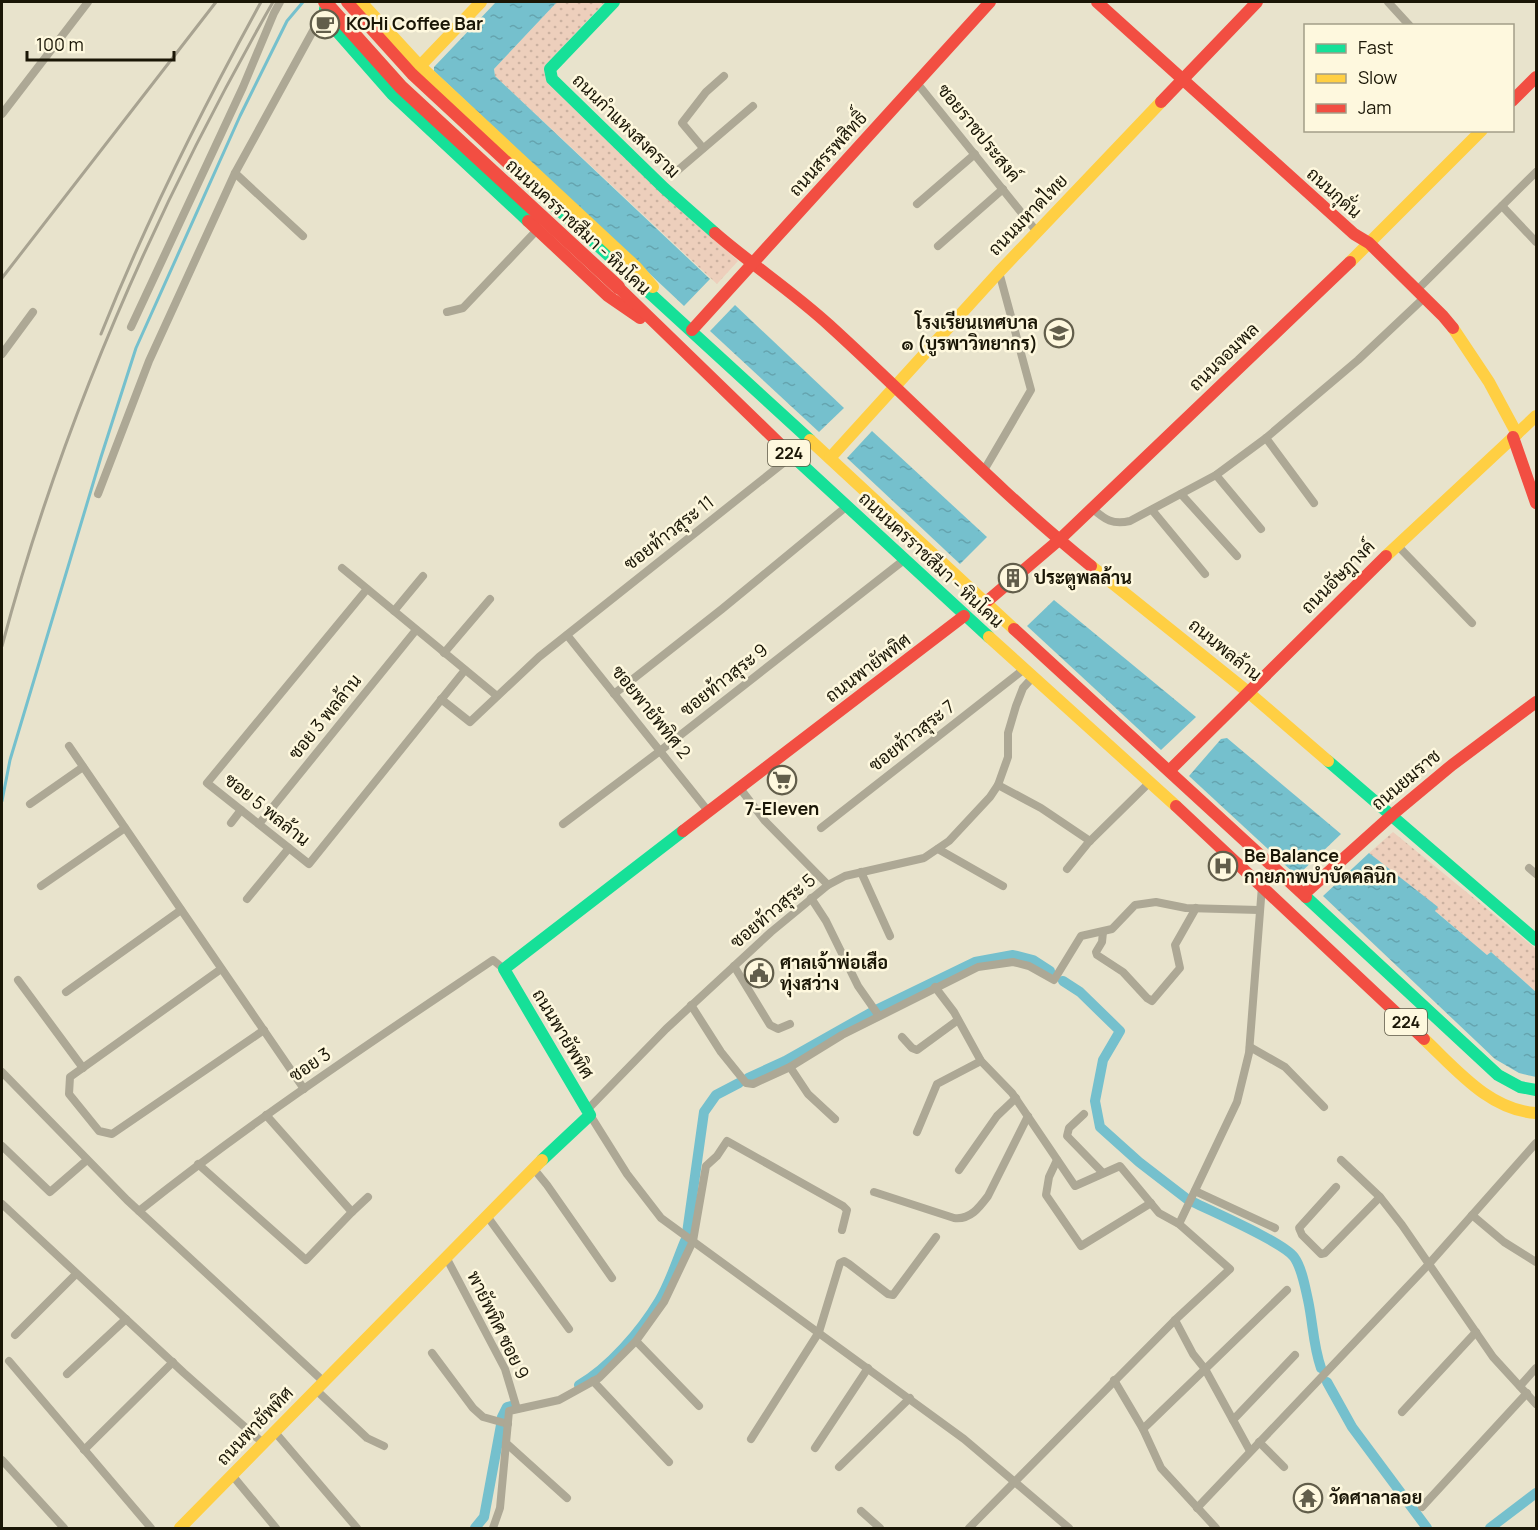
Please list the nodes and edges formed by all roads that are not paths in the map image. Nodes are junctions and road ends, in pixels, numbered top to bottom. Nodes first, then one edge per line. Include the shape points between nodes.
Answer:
1 (88, 2) edge
2 (280, 2) edge
3 (347, 2) edge
4 (363, 2) edge
5 (481, 2) edge
6 (614, 2) edge
7 (990, 2) edge
8 (1097, 2) edge
9 (1257, 2) edge
10 (1388, 2) edge
11 (326, 4) edge
12 (1408, 24) edge
13 (420, 66) junction
14 (724, 76) dead end
15 (1536, 77) edge
16 (1181, 80) junction
17 (917, 83) junction
18 (1514, 99) edge
19 (753, 106) dead end
20 (2, 114) edge
21 (1480, 132) edge
22 (703, 148) junction
23 (975, 154) junction
24 (676, 171) dead end
25 (1536, 172) edge
26 (235, 173) junction
27 (1003, 189) junction
28 (917, 204) dead end
29 (1502, 206) junction
30 (537, 230) junction
31 (1037, 232) junction
32 (303, 236) dead end
33 (1536, 242) edge
34 (1369, 243) junction
35 (938, 246) dead end
36 (754, 264) junction
37 (999, 272) junction
38 (1421, 293) junction
39 (33, 312) dead end
40 (447, 312) dead end
41 (681, 319) junction
42 (131, 327) dead end
43 (692, 330) junction
44 (666, 336) junction
45 (2, 354) edge
46 (894, 387) junction
47 (1536, 416) edge
48 (1515, 436) junction
49 (1266, 438) junction
50 (792, 456) junction
51 (830, 458) junction
52 (983, 472) junction
53 (1216, 475) junction
54 (98, 494) dead end
55 (1181, 494) junction
56 (1536, 502) edge
57 (1314, 503) dead end
58 (846, 507) junction
59 (1092, 508) junction
60 (1152, 510) junction
61 (1261, 529) dead end
62 (1059, 540) junction
63 (1396, 545) junction
64 (1236, 556) dead end
65 (904, 560) junction
66 (342, 568) dead end
67 (1205, 574) dead end
68 (423, 576) dead end
69 (367, 589) junction
70 (490, 599) dead end
71 (985, 603) junction
72 (394, 611) junction
73 (964, 615) junction
74 (1472, 623) dead end
75 (416, 630) junction
76 (567, 635) junction
77 (444, 653) junction
78 (465, 670) junction
79 (1028, 674) junction
80 (1248, 692) junction
81 (614, 694) junction
82 (497, 696) junction
83 (441, 699) junction
84 (1536, 702) edge
85 (69, 746) dead end
86 (660, 751) junction
87 (83, 766) junction
88 (1170, 770) junction
89 (1152, 784) junction
90 (998, 786) junction
91 (739, 787) junction
92 (30, 804) dead end
93 (242, 810) junction
94 (708, 811) junction
95 (1392, 815) junction
96 (231, 823) dead end
97 (259, 824) junction
98 (563, 824) dead end
99 (125, 828) junction
100 (821, 828) dead end
101 (1090, 841) junction
102 (289, 848) junction
103 (938, 849) junction
104 (1067, 869) dead end
105 (861, 872) junction
106 (828, 885) junction
107 (1262, 885) junction
108 (41, 886) dead end
109 (1003, 886) dead end
110 (1304, 894) junction
111 (812, 898) junction
112 (247, 899) dead end
113 (1196, 908) junction
114 (181, 910) junction
115 (1259, 910) junction
116 (1288, 910) junction
117 (1103, 932) junction
118 (890, 936) dead end
119 (1536, 940) edge
120 (734, 966) junction
121 (221, 969) junction
122 (504, 969) junction
123 (18, 980) dead end
124 (936, 987) junction
125 (66, 992) dead end
126 (691, 1005) junction
127 (879, 1016) junction
128 (958, 1020) junction
129 (790, 1024) dead end
130 (264, 1030) junction
131 (902, 1037) dead end
132 (1250, 1047) junction
133 (981, 1061) junction
134 (790, 1067) junction
135 (84, 1068) junction
136 (2, 1072) edge
137 (304, 1089) junction
138 (1536, 1090) edge
139 (1016, 1098) junction
140 (1324, 1107) dead end
141 (589, 1112) junction
142 (1536, 1113) edge
143 (1084, 1114) dead end
144 (266, 1115) junction
145 (1028, 1116) junction
146 (835, 1119) dead end
147 (917, 1132) dead end
148 (1536, 1143) edge
149 (2, 1146) edge
150 (87, 1160) junction
151 (1057, 1160) junction
152 (1341, 1160) dead end
153 (198, 1164) junction
154 (533, 1168) junction
155 (959, 1170) dead end
156 (1103, 1173) junction
157 (1336, 1187) dead end
158 (1195, 1191) junction
159 (874, 1192) dead end
160 (368, 1197) dead end
161 (1380, 1197) junction
162 (1151, 1203) junction
163 (2, 1204) edge
164 (139, 1211) junction
165 (352, 1212) junction
166 (1472, 1215) junction
167 (487, 1216) junction
168 (1179, 1224) junction
169 (1275, 1228) dead end
170 (842, 1230) dead end
171 (936, 1237) dead end
172 (693, 1241) junction
173 (446, 1257) junction
174 (1536, 1262) edge
175 (1428, 1265) junction
176 (76, 1274) junction
177 (612, 1278) dead end
178 (1287, 1290) dead end
179 (126, 1319) junction
180 (1175, 1320) junction
181 (568, 1329) dead end
182 (819, 1332) junction
183 (1476, 1332) junction
184 (15, 1335) dead end
185 (636, 1341) junction
186 (432, 1353) dead end
187 (1295, 1355) dead end
188 (9, 1361) dead end
189 (173, 1362) junction
190 (868, 1368) junction
191 (1536, 1368) edge
192 (1205, 1369) junction
193 (67, 1374) dead end
194 (1114, 1380) junction
195 (593, 1381) junction
196 (319, 1385) junction
197 (1520, 1386) junction
198 (1527, 1393) junction
199 (910, 1398) junction
200 (1536, 1404) edge
201 (699, 1406) dead end
202 (513, 1410) junction
203 (1402, 1412) dead end
204 (1233, 1420) junction
205 (508, 1424) junction
206 (1143, 1429) junction
207 (274, 1431) junction
208 (752, 1439) dead end
209 (1259, 1442) junction
210 (263, 1443) junction
211 (506, 1443) junction
212 (384, 1446) dead end
213 (815, 1448) dead end
214 (84, 1450) junction
215 (1250, 1451) junction
216 (2, 1460) edge
217 (669, 1462) dead end
218 (839, 1467) dead end
219 (1284, 1467) dead end
220 (232, 1475) junction
221 (1016, 1482) junction
222 (567, 1498) dead end
223 (1422, 1507) dead end
224 (1197, 1508) junction
225 (861, 1511) dead end
226 (1066, 1527) edge
227 (64, 1528) edge
228 (151, 1528) edge
229 (180, 1528) edge
230 (276, 1528) edge
231 (357, 1528) edge
232 (494, 1528) edge
233 (880, 1528) edge
234 (969, 1528) edge
235 (1216, 1528) edge

1 - 20 street
2 - 42 street
3 - 41 street via 412,74 628,275
4 - 13 street
5 - 13 street
6 - 36 street, ถนนกำแหงสงคราม via 550,69 552,79 664,188
7 - 17 street, ถนนสรรพสิทธิ์
8 - 16 street, ถนนกุดั่น
9 - 16 street, ถนนมหาดไทย
10 - 12 street
11 - 26 street
11 - 30 street via 327,20 392,94
11 - 44 street, ถนนนครราชสีมา - หินโคน / 224, bridge via 401,87
13 - 41 street via 636,267
14 - 22 street via 682,123
15 - 18 street
16 - 31 street, ถนนมหาดไทย
16 - 34 street, ถนนกุดั่น via 1354,234
17 - 23 street, ซอยราชประสงค์
17 - 36 street, ถนนสรรพสิทธิ์
19 - 22 street
21 - 34 street, ถนนจอมพล
22 - 24 street
23 - 27 street, ซอยราชประสงค์
23 - 28 street
25 - 29 street
26 - 32 street
26 - 54 street via 149,360
27 - 31 street, ซอยราชประสงค์
27 - 35 street
29 - 33 street
29 - 38 street
30 - 40 street via 463,308
30 - 44 street via 608,297
31 - 37 street, ถนนมหาดไทย
34 - 38 street, ถนนกุดั่น
34 - 59 street, ถนนจอมพล
36 - 43 street, ถนนสรรพสิทธิ์
36 - 46 street via 829,325
37 - 46 street, ถนนมหาดไทย
37 - 52 street via 1031,390
38 - 48 street, ถนนกุดั่น via 1458,335 1488,382
38 - 49 street via 1358,360
39 - 45 street
41 - 43 street
43 - 51 street
44 - 50 street, ถนนนครราชสีมา - หินโคน / 224
46 - 51 street, ถนนมหาดไทย
46 - 52 street, ถนนพลล้าน
47 - 48 street, ถนนอัษฎางค์
48 - 56 street, ถนนกุดั่น
48 - 63 street, ถนนอัษฎางค์
49 - 53 street
49 - 57 street
50 - 58 street, ถนนนครราชสีมา - หินโคน / 224
50 - 76 street, ซอยท้าวสุระ 11
51 - 71 street
52 - 62 street, ถนนพลล้าน
53 - 55 street
53 - 61 street
55 - 60 street
55 - 64 street
58 - 65 street, ถนนนครราชสีมา - หินโคน / 224
58 - 81 street
59 - 60 street via 1105,519 1119,523
59 - 62 street, ถนนจอมพล
60 - 67 street
62 - 71 street, ถนนจอมพล
62 - 80 street, ถนนพลล้าน
63 - 74 street
63 - 80 street, ถนนอัษฎางค์
65 - 73 street, ถนนนครราชสีมา - หินโคน / 224
65 - 86 street, ซอยท้าวสุระ 9
66 - 69 street
68 - 72 street
69 - 72 street
69 - 93 street, ซอย 5 พลล้าน via 207,783
70 - 77 street
71 - 73 street, ถนนพายัพทิศ
71 - 88 street
72 - 75 street
73 - 79 street, ถนนนครราชสีมา - หินโคน / 224
73 - 91 street, ถนนพายัพทิศ
75 - 77 street
75 - 97 street, ซอย 3 พลล้าน
76 - 81 street, ซอยพายัพทิศ 2
76 - 82 street, ซอยท้าวสุระ 11
77 - 78 street
78 - 82 street
78 - 83 street, ซอย 5 พลล้าน
79 - 89 street, ถนนนครราชสีมา - หินโคน / 224
79 - 90 street, ซอยท้าวสุระ 5 via 1008,733 1008,758
79 - 100 street, ซอยท้าวสุระ 7
80 - 88 street, ถนนอัษฎางค์
80 - 95 street, ถนนพลล้าน
81 - 86 street, ซอยพายัพทิศ 2
82 - 83 street, ซอยท้าวสุระ 11 via 470,722
83 - 102 street, ซอย 5 พลล้าน via 309,864
84 - 95 street, ถนนยมราช
85 - 87 street
86 - 94 street, ซอยพายัพทิศ 2
86 - 98 street, ซอยท้าวสุระ 9
87 - 92 street
87 - 99 street
88 - 89 street, ถนนอัษฎางค์
88 - 110 street
89 - 101 street
89 - 107 street, ถนนนครราชสีมา - หินโคน / 224
90 - 101 street via 1041,808
90 - 103 street, ซอยท้าวสุระ 5
91 - 94 street, ถนนพายัพทิศ
91 - 106 street via 765,821
93 - 96 street
93 - 97 street, ซอย 5 พลล้าน
94 - 122 street, ถนนพายัพทิศ
95 - 110 street, ถนนยมราช
95 - 119 street, ถนนพลล้าน
97 - 102 street, ซอย 5 พลล้าน
99 - 108 street
99 - 114 street
101 - 104 street
102 - 112 street
103 - 105 street, ซอยท้าวสุระ 5 via 924,858
103 - 109 street
105 - 106 street, ซอยท้าวสุระ 5
105 - 118 street
106 - 111 street, ซอยท้าวสุระ 5
107 - 115 street
107 - 116 street, ถนนนครราชสีมา - หินโคน / 224
110 - 116 street, ถนนยมราช
110 - 138 street via 1498,1075 1520,1087
111 - 120 street, ซอยท้าวสุระ 5
111 - 127 street via 858,986
113 - 115 street
113 - 117 street via 1156,902 1135,905 1112,929
113 - 117 street via 1175,945 1180,968 1152,1000 1123,972 1097,955
114 - 121 street
114 - 125 street
115 - 132 street
116 - 142 street, ถนนนครราชสีมา - หินโคน / 224 via 1471,1083 1510,1108
117 - 124 street via 1081,936 1054,980 1013,962 978,967
120 - 126 street, ซอยท้าวสุระ 5
120 - 129 street via 770,1025 778,1029
121 - 130 street
121 - 135 street
122 - 137 street, ซอย 3 via 493,960
122 - 141 street, ถนนพายัพทิศ
123 - 135 street
124 - 127 street
124 - 128 street
126 - 134 street via 746,1083 753,1084
126 - 141 street, ซอยท้าวสุระ 5
127 - 134 street
128 - 131 street via 917,1050
128 - 133 street
130 - 135 street via 112,1134 99,1131 69,1094 70,1077
130 - 137 street
132 - 140 street via 1285,1067
132 - 158 street via 1237,1102
133 - 139 street
133 - 147 street via 937,1084
134 - 146 street via 808,1094
136 - 150 street
137 - 144 street, ซอย 3
139 - 145 street
139 - 155 street via 997,1116
141 - 154 street, ถนนพายัพทิศ
141 - 172 street via 627,1174 661,1218
143 - 156 street via 1069,1128 1067,1136
144 - 153 street, ซอย 3
144 - 165 street
145 - 151 street
145 - 159 street via 988,1196 966,1218 954,1218
148 - 166 street
149 - 150 street via 50,1192
150 - 164 street
151 - 156 street via 1075,1186
151 - 162 street via 1046,1195 1081,1246
152 - 161 street
153 - 164 street, ซอย 3
153 - 165 street via 306,1260
154 - 167 street, ถนนพายัพทิศ
154 - 177 street
156 - 162 street via 1120,1166
157 - 161 street via 1299,1228 1321,1254
158 - 168 street
158 - 169 street
160 - 165 street
161 - 175 street
162 - 168 street via 1159,1213
163 - 176 street
164 - 196 street
166 - 174 street
166 - 175 street
167 - 173 street, ถนนพายัพทิศ
167 - 181 street
168 - 180 street via 1230,1269
170 - 172 street via 847,1210 843,1206 727,1141 706,1166
171 - 182 street via 893,1295 849,1264 840,1263
172 - 182 street
172 - 185 street via 664,1302
173 - 196 street, ถนนพายัพทิศ
173 - 202 street, พายัพทิศ ซอย 9 via 504,1369
175 - 183 street
175 - 209 street
176 - 179 street
176 - 184 street
178 - 192 street
179 - 189 street
179 - 193 street
180 - 192 street
180 - 194 street
182 - 190 street
182 - 208 street
183 - 197 street
183 - 203 street
185 - 195 street
185 - 201 street
186 - 205 street via 473,1408 483,1417
187 - 204 street
188 - 214 street
189 - 210 street
189 - 214 street
190 - 199 street
190 - 213 street
191 - 197 street
192 - 204 street
192 - 206 street
194 - 206 street
194 - 221 street
195 - 202 street via 559,1400
195 - 217 street
196 - 207 street, ถนนพายัพทิศ
196 - 212 street via 367,1438
197 - 198 street
198 - 200 street
198 - 223 street
199 - 218 street
199 - 221 street
202 - 205 street, พายัพทิศ ซอย 9
204 - 215 street
205 - 211 street, พายัพทิศ ซอย 9
206 - 224 street via 1161,1468
207 - 210 street, ถนนพายัพทิศ
207 - 231 street
209 - 215 street
209 - 219 street
210 - 220 street, ถนนพายัพทิศ
211 - 222 street
211 - 232 street, พายัพทิศ ซอย 9 via 500,1508
214 - 228 street
215 - 224 street
216 - 227 street
220 - 229 street, ถนนพายัพทิศ
220 - 230 street
221 - 226 street
221 - 234 street
224 - 235 street
225 - 233 street

